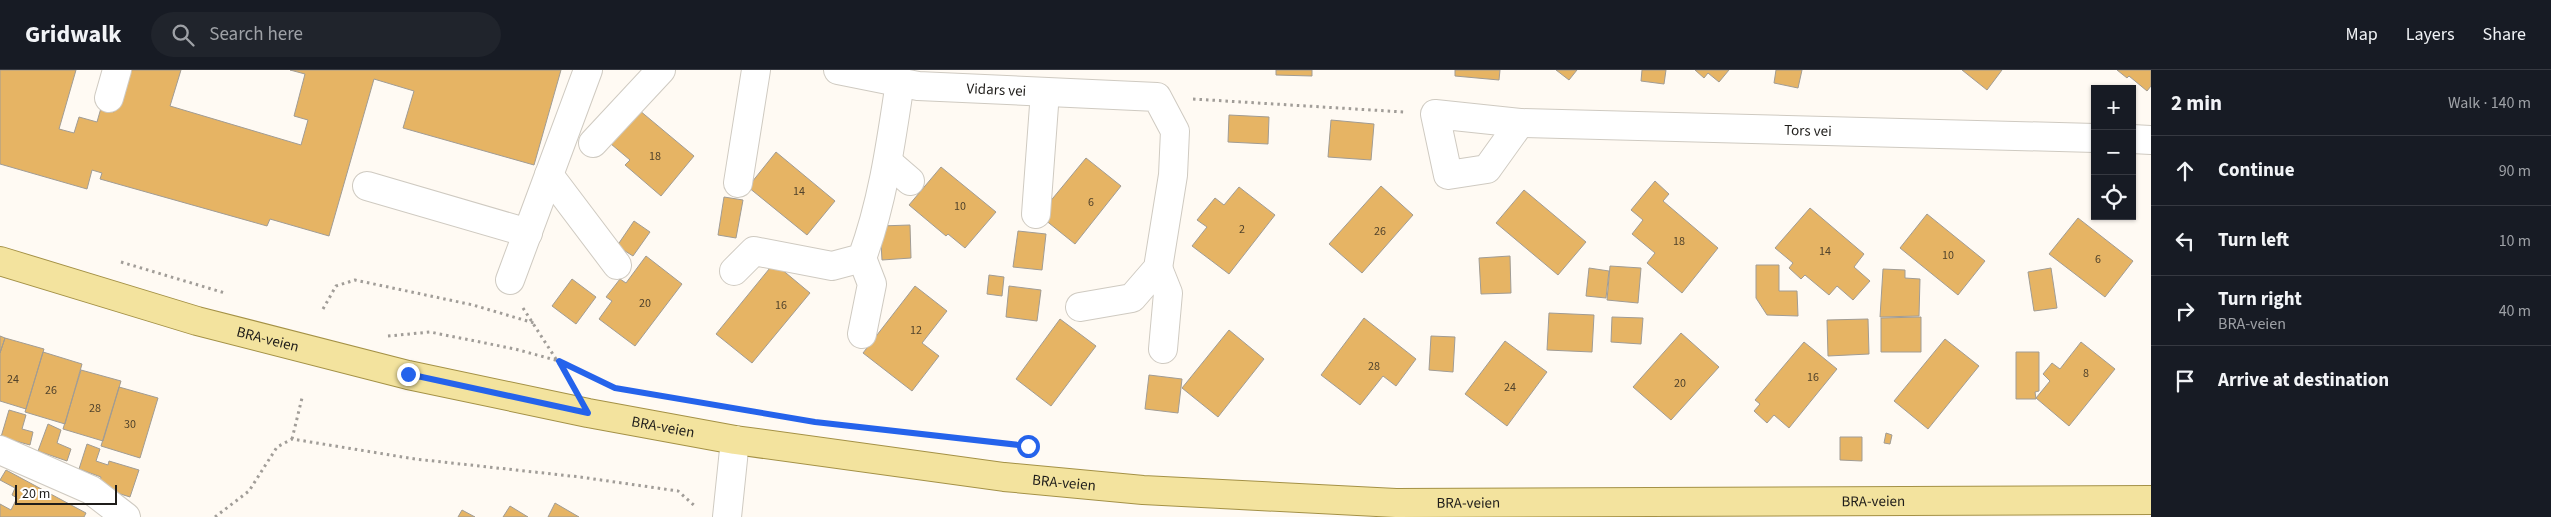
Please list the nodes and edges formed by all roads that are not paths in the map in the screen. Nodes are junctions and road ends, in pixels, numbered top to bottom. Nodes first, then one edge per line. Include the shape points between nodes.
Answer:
1 (117, 70) edge
2 (588, 70) edge
3 (661, 70) edge
4 (756, 70) edge
5 (838, 70) edge
6 (900, 82) junction
7 (1046, 92) junction
8 (109, 98) dead end
9 (1520, 123) junction
10 (2091, 138) edge
11 (2136, 139) edge
12 (2151, 140) edge
13 (593, 143) dead end
14 (888, 162) junction
15 (549, 175) junction
16 (910, 181) dead end
17 (738, 183) dead end
18 (367, 186) dead end
19 (1036, 214) dead end
20 (528, 233) junction
21 (862, 258) junction
22 (0, 261) edge
23 (617, 265) dead end
24 (1158, 268) junction
25 (734, 271) dead end
26 (510, 280) road end
27 (1080, 307) dead end
28 (862, 334) dead end
29 (1163, 349) dead end
30 (735, 440) junction
31 (0, 450) edge
32 (2151, 500) edge
33 (126, 517) edge
34 (727, 517) edge

1 - 8 street
2 - 15 street
3 - 13 street
4 - 17 street
5 - 6 street, Vidars vei
6 - 7 street, Vidars vei via 918,86
6 - 14 street
7 - 19 street
7 - 24 street, Vidars vei via 1157,97 1175,130 1173,175
9 - 9 street, Tors vei via 1487,169 1448,174 1435,114
9 - 10 street, Tors vei
11 - 12 street
14 - 16 street
14 - 21 street via 874,224
15 - 20 street
15 - 23 street
18 - 20 street
20 - 26 street
21 - 25 street via 832,266 754,251
21 - 28 street via 872,284
22 - 30 main road, BRA-veien via 196,321 408,374 588,413
24 - 27 street via 1132,298
24 - 29 street via 1168,293
30 - 32 main road, BRA-veien via 1004,477 1143,490 1300,499 1396,503
30 - 34 street
31 - 33 street via 91,490

